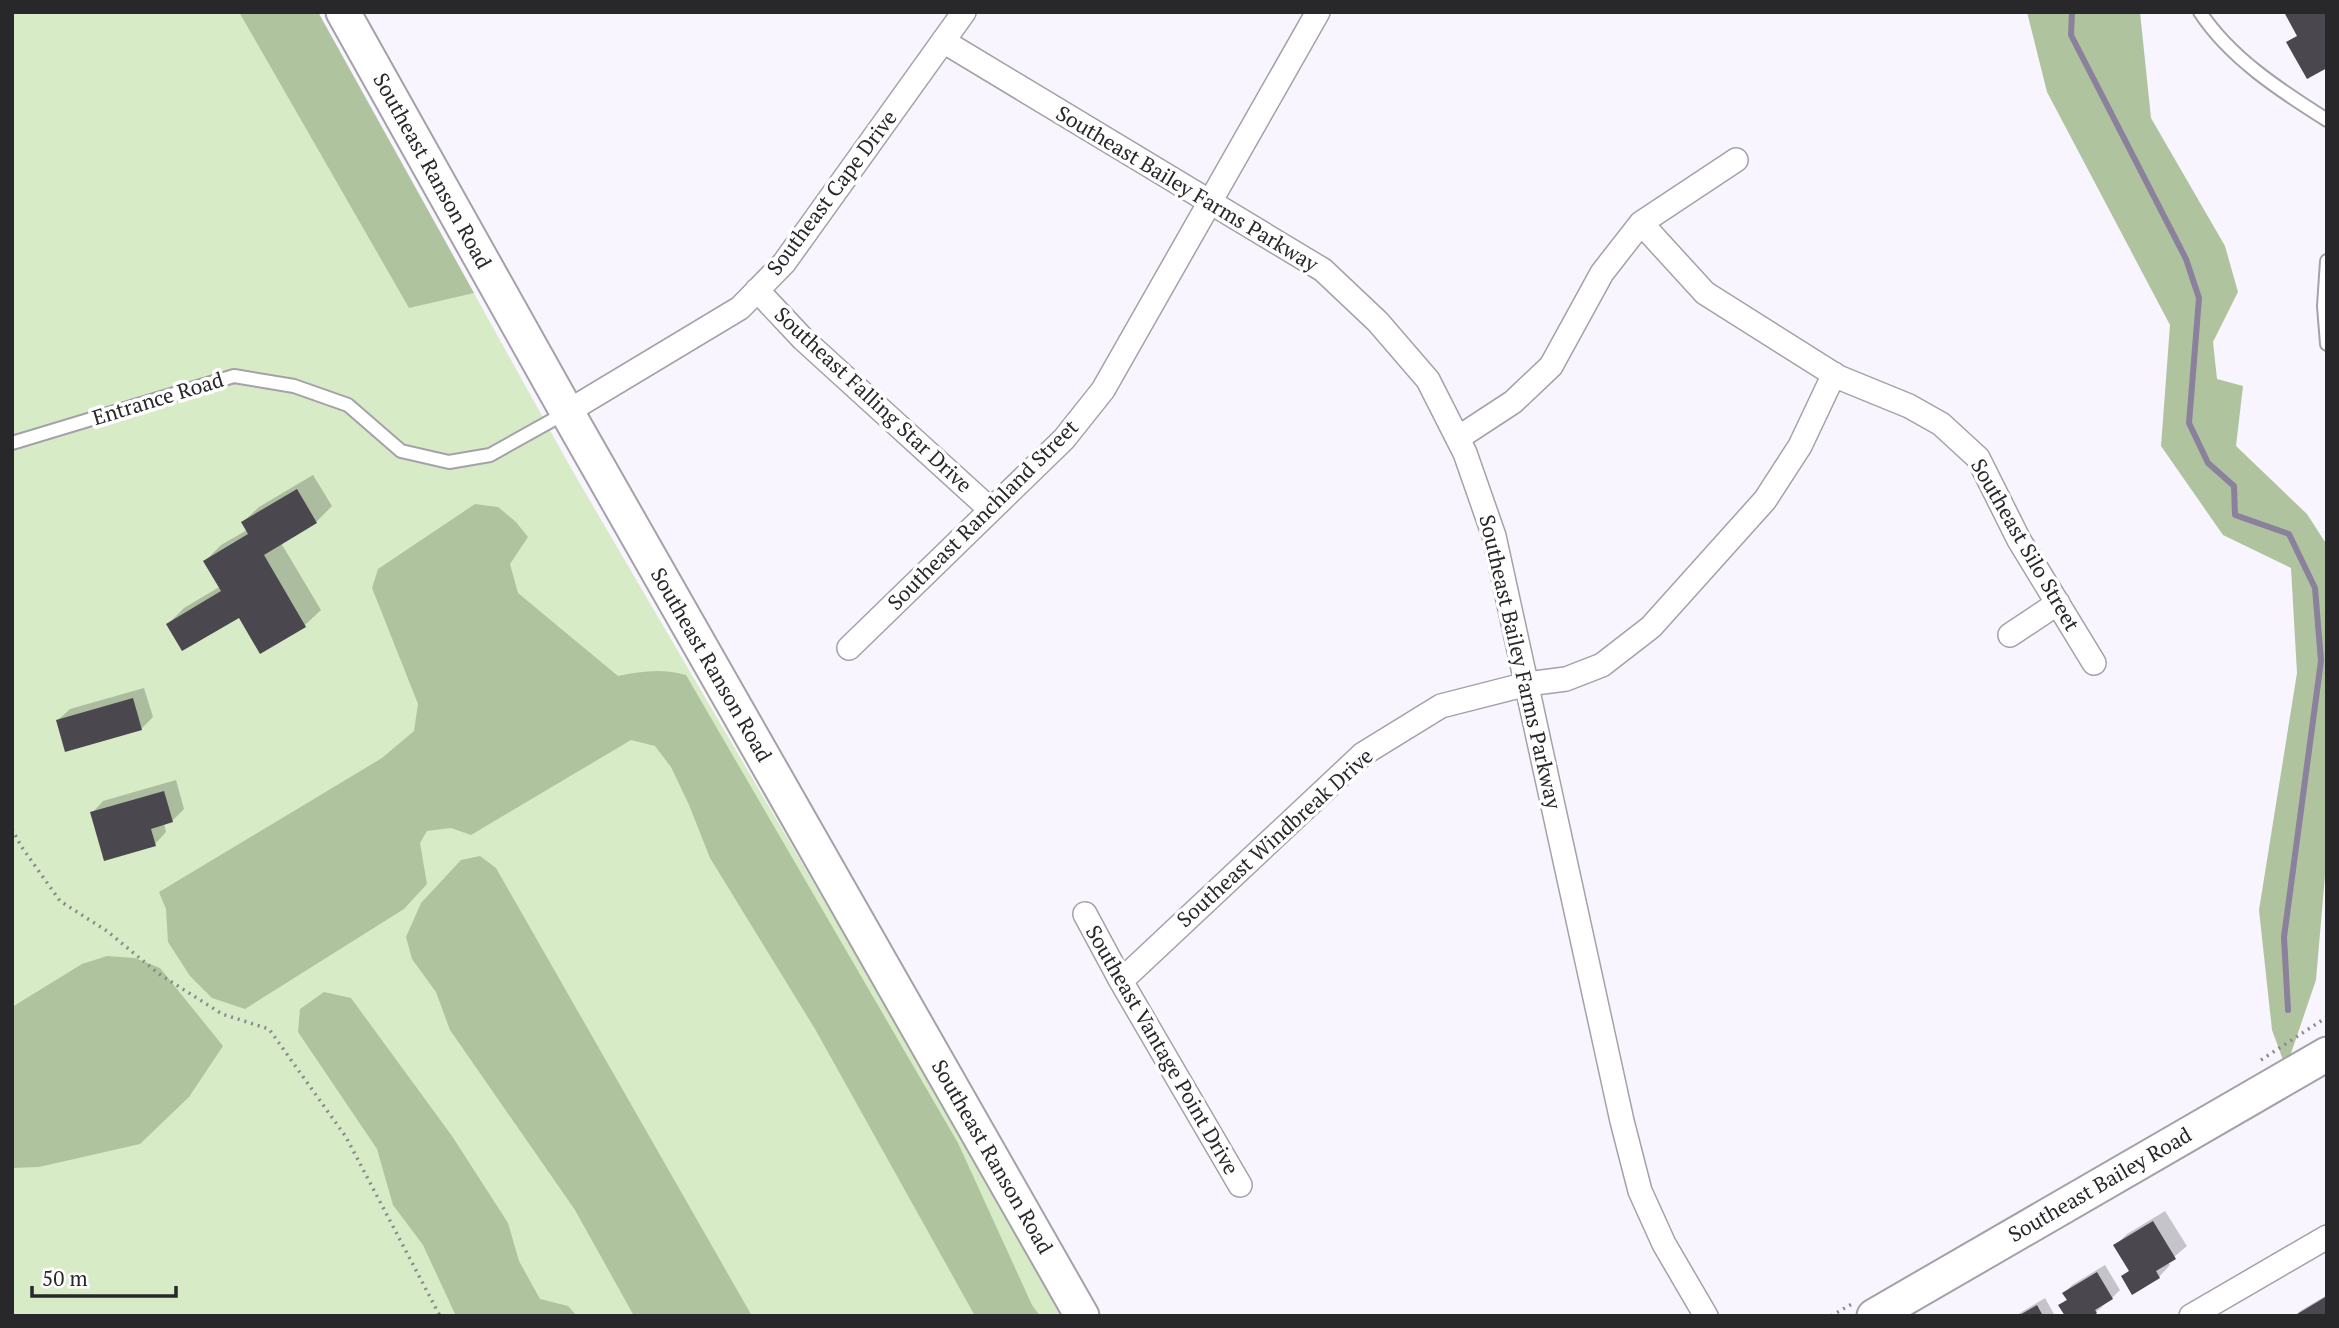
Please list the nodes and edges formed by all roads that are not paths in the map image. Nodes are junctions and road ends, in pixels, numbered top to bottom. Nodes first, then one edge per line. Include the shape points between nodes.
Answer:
1 (343, 12) edge
2 (964, 12) edge
3 (1318, 12) edge
4 (2200, 12) edge
5 (943, 41) junction
6 (2327, 120) edge
7 (1736, 160) dead end
8 (1210, 203) junction
9 (1641, 223) junction
10 (2327, 261) edge
11 (757, 290) junction
12 (2327, 344) edge
13 (1834, 374) junction
14 (567, 412) junction
15 (1458, 438) junction
16 (12, 443) edge
17 (991, 510) junction
18 (2058, 603) junction
19 (2010, 635) dead end
20 (849, 648) dead end
21 (2094, 663) dead end
22 (1527, 684) junction
23 (1085, 914) dead end
24 (1121, 981) junction
25 (2327, 1054) edge
26 (1240, 1185) dead end
27 (2327, 1237) edge
28 (1082, 1316) edge
29 (1706, 1316) edge
30 (1874, 1316) edge
31 (2190, 1316) edge

1 - 14 street, Southeast Ranson Road
2 - 5 street, Southeast Cape Drive
3 - 8 street, Southeast Ranchland Street
4 - 6 lane via 2243,60
5 - 8 street, Southeast Bailey Farms Parkway
5 - 11 street, Southeast Cape Drive via 784,263
7 - 9 street
8 - 15 street, Southeast Bailey Farms Parkway via 1323,270 1378,322 1428,380
8 - 17 street, Southeast Ranchland Street via 1103,390 1064,439
9 - 13 street, Southeast Silo Street via 1705,293
9 - 15 street via 1602,274 1551,366 1513,402
10 - 12 lane via 2323,306
11 - 14 street, Southeast Cape Drive via 740,308
11 - 17 street, Southeast Falling Star Drive via 803,339
13 - 18 street, Southeast Silo Street via 1941,424 1978,458
13 - 22 street, Southeast Windbreak Drive via 1800,446 1765,500 1651,626 1602,666 1566,679
14 - 16 lane, Entrance Road via 490,454 449,462 401,450 348,405 294,386 234,376
14 - 28 street, Southeast Ranson Road
15 - 22 street, Southeast Bailey Farms Parkway via 1494,536
17 - 20 street, Southeast Ranchland Street
18 - 19 street
18 - 21 street, Southeast Silo Street
22 - 24 street, Southeast Windbreak Drive via 1441,706 1363,754
22 - 29 street, Southeast Bailey Farms Parkway via 1640,1191 1664,1244
23 - 24 street, Southeast Vantage Point Drive
24 - 26 street, Southeast Vantage Point Drive
25 - 30 street, Southeast Bailey Road
27 - 31 street

